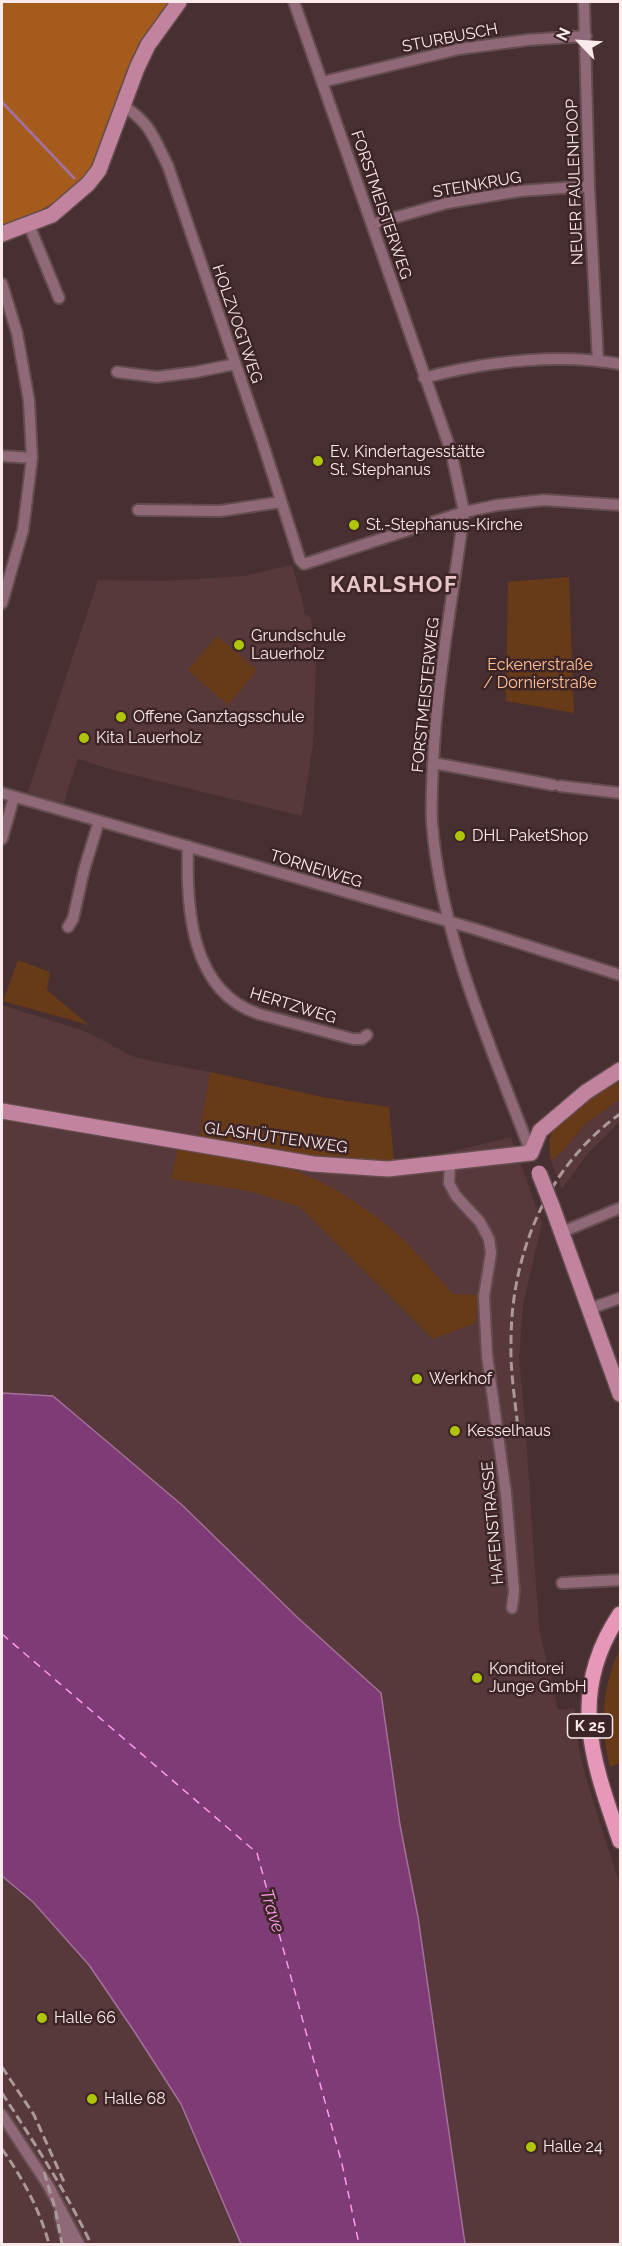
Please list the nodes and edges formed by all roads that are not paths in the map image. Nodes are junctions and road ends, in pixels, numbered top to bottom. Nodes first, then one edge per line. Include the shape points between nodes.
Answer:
1 (179, 2) edge
2 (294, 2) edge
3 (584, 2) edge
4 (586, 36) junction
5 (322, 82) junction
6 (122, 105) junction
7 (589, 186) junction
8 (372, 224) junction
9 (29, 225) junction
10 (2, 234) edge
11 (2, 284) edge
12 (59, 298) dead end
13 (598, 361) junction
14 (235, 364) junction
15 (621, 364) edge
16 (117, 372) dead end
17 (424, 378) junction
18 (2, 456) edge
19 (32, 458) junction
20 (281, 502) junction
21 (621, 505) edge
22 (138, 510) dead end
23 (464, 512) junction
24 (2, 603) edge
25 (433, 763) junction
26 (2, 793) edge
27 (621, 793) edge
28 (14, 797) junction
29 (99, 821) junction
30 (2, 839) edge
31 (188, 846) junction
32 (449, 922) junction
33 (68, 927) dead end
34 (621, 975) edge
35 (367, 1035) dead end
36 (621, 1070) edge
37 (2, 1111) edge
38 (531, 1153) junction
39 (450, 1163) junction
40 (621, 1208) edge
41 (562, 1232) junction
42 (621, 1298) edge
43 (590, 1309) junction
44 (621, 1394) edge
45 (621, 1580) edge
46 (562, 1583) dead end
47 (512, 1608) dead end
48 (621, 1614) edge
49 (621, 1840) edge
50 (2, 2115) edge
51 (58, 2205) junction
52 (68, 2244) edge
53 (79, 2244) edge

1 - 6 street via 148,45
2 - 5 street, FORSTMEISTERWEG
3 - 4 street, NEUER FAULENHOOP
4 - 5 street, STURBUSCH via 459,49
4 - 7 street, NEUER FAULENHOOP
5 - 8 street, FORSTMEISTERWEG
6 - 9 street via 99,170 52,215
6 - 14 street, HOLZVOGTWEG via 149,127 168,166
7 - 8 street, STEINKRUG via 520,191 447,203
7 - 13 street, NEUER FAULENHOOP
8 - 17 street, FORSTMEISTERWEG
9 - 10 street
9 - 12 street
11 - 19 street via 17,333 29,401
13 - 15 street
13 - 17 street via 530,359 469,366
14 - 16 street via 157,377
14 - 20 street, HOLZVOGTWEG
17 - 23 street, FORSTMEISTERWEG via 451,451
18 - 19 street
19 - 24 street via 22,530
20 - 22 street via 220,511
20 - 23 street, HOLZVOGTWEG via 304,564
21 - 23 street via 544,500
23 - 25 street, FORSTMEISTERWEG via 437,697
25 - 27 street
25 - 32 street, FORSTMEISTERWEG via 432,826
26 - 28 street, TORNEIWEG
28 - 29 street, TORNEIWEG
28 - 30 street
29 - 31 street, TORNEIWEG
29 - 33 street
31 - 32 street, TORNEIWEG
31 - 35 street, HERTZWEG via 187,891 195,939 202,959 225,994 244,1009 259,1014 353,1039
32 - 34 street, TORNEIWEG
32 - 38 street, FORSTMEISTERWEG
36 - 38 street via 585,1092 540,1131
37 - 39 street, GLASHÜTTENWEG via 313,1164 388,1169
38 - 39 street, GLASHÜTTENWEG
38 - 41 street, bridge
39 - 47 street, HAFENSTRASSE via 449,1183 480,1222 491,1253 484,1296 487,1355 506,1494
40 - 41 street
41 - 43 street
42 - 43 street
43 - 44 street
45 - 46 street
48 - 49 main road, K 25 via 597,1663 589,1720 597,1774
50 - 51 street
51 - 52 street
51 - 53 street

